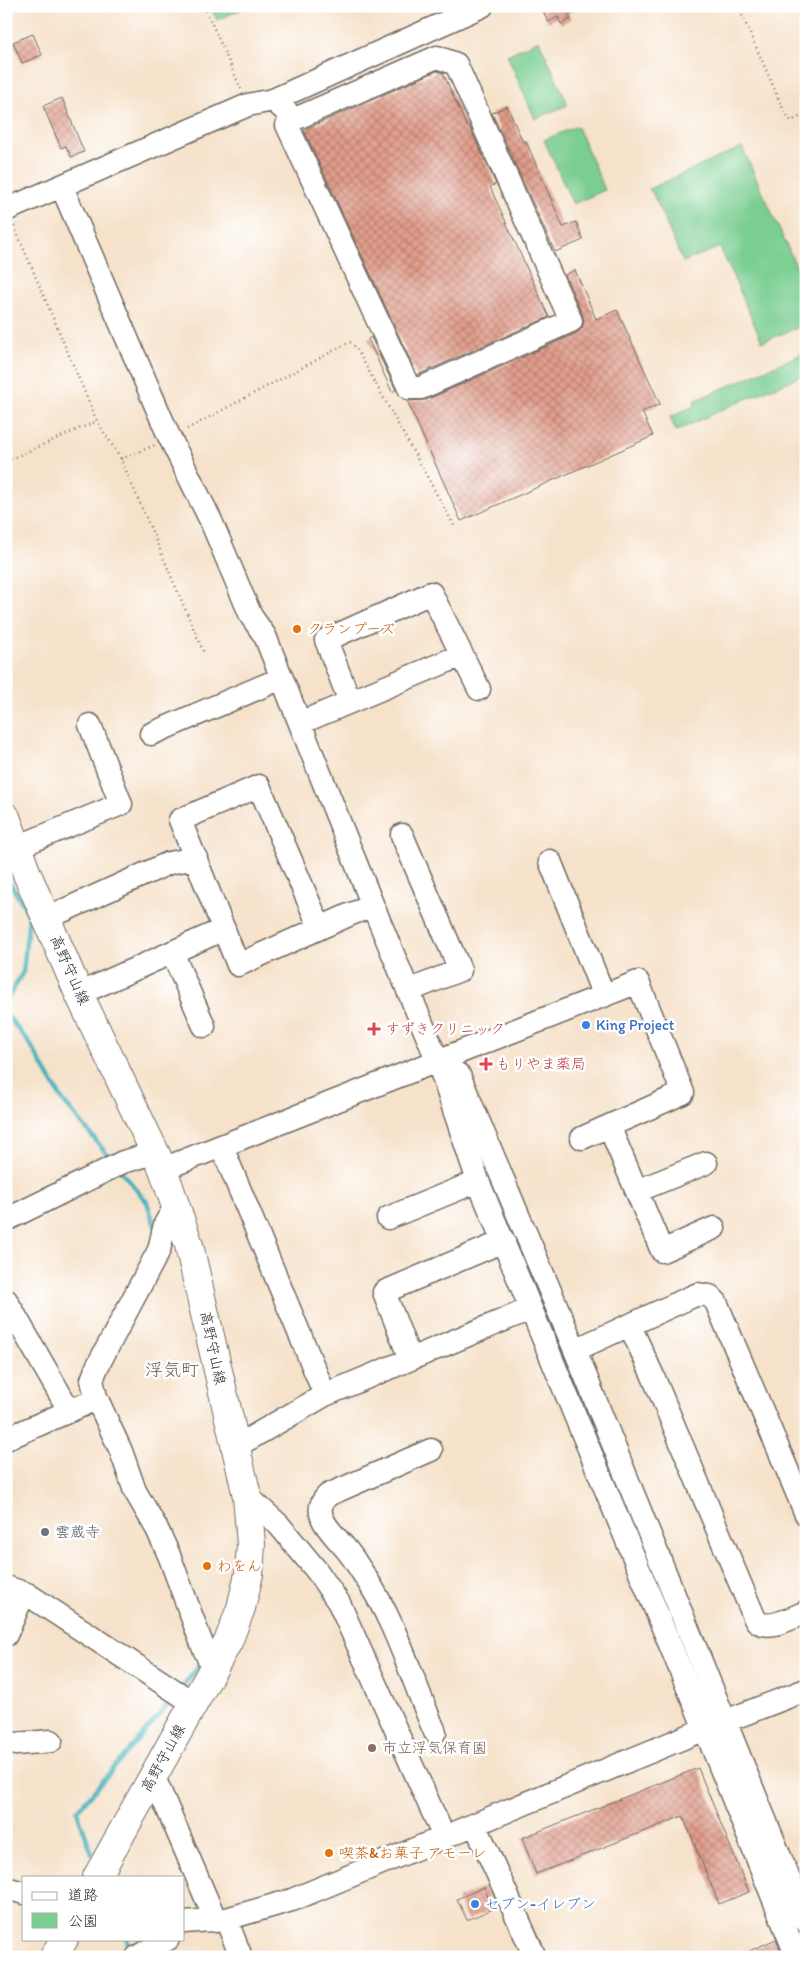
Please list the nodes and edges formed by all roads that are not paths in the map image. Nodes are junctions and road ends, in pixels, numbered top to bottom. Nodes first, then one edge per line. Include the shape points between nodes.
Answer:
1 (482, 6) edge
2 (272, 100) junction
3 (295, 119) junction
4 (62, 187) junction
5 (6, 210) edge
6 (462, 655) junction
7 (282, 678) junction
8 (479, 689) dead end
9 (350, 702) junction
10 (300, 723) junction
11 (90, 725) dead end
12 (151, 734) dead end
13 (6, 818) edge
14 (402, 835) dead end
15 (17, 847) junction
16 (196, 858) junction
17 (550, 861) dead end
18 (373, 906) junction
19 (47, 918) junction
20 (320, 928) junction
21 (224, 929) junction
22 (172, 952) junction
23 (408, 991) junction
24 (80, 994) junction
25 (604, 996) junction
26 (204, 1026) dead end
27 (438, 1062) junction
28 (609, 1126) junction
29 (582, 1138) dead end
30 (222, 1147) junction
31 (159, 1161) junction
32 (706, 1162) dead end
33 (478, 1180) junction
34 (637, 1191) junction
35 (176, 1205) junction
36 (388, 1218) dead end
37 (6, 1220) edge
38 (714, 1228) dead end
39 (504, 1241) junction
40 (6, 1300) edge
41 (559, 1311) junction
42 (533, 1315) junction
43 (630, 1326) junction
44 (575, 1350) junction
45 (410, 1359) junction
46 (325, 1395) junction
47 (86, 1402) junction
48 (6, 1439) edge
49 (235, 1447) junction
50 (431, 1450) dead end
51 (247, 1496) junction
52 (806, 1514) edge
53 (15, 1590) edge
54 (806, 1612) edge
55 (6, 1635) edge
56 (213, 1668) junction
57 (806, 1690) edge
58 (183, 1695) junction
59 (715, 1725) junction
60 (435, 1732) dead end
61 (51, 1741) dead end
62 (6, 1742) edge
63 (154, 1775) junction
64 (475, 1824) junction
65 (444, 1837) junction
66 (98, 1876) edge
67 (6, 1888) edge
68 (22, 1892) edge
69 (221, 1920) junction
70 (185, 1922) edge
71 (806, 1922) edge
72 (63, 1940) edge
73 (166, 1940) edge
74 (140, 1955) edge
75 (54, 1957) edge
76 (241, 1957) edge
77 (535, 1957) edge
78 (797, 1957) edge

1 - 2 street
2 - 3 street
2 - 4 street via 248,105
3 - 3 street via 438,57 456,64 570,321 421,388 408,388 287,125
4 - 5 street
4 - 7 street via 170,438
6 - 8 street
6 - 9 street
6 - 9 street via 431,593 326,640
7 - 10 street
7 - 12 street
9 - 10 street
10 - 18 street
11 - 15 street via 121,804
13 - 15 main road, 高野守山線
14 - 23 street via 460,970
15 - 19 main road, 高野守山線
16 - 19 street via 169,863
16 - 20 street via 180,820 259,786
16 - 21 street
17 - 25 street
18 - 20 street
18 - 23 street
19 - 24 main road, 高野守山線
20 - 21 street via 238,965
21 - 22 street
22 - 24 street
22 - 26 street
23 - 27 street
24 - 31 main road, 高野守山線
25 - 27 street
25 - 28 street via 638,982 682,1093
27 - 30 street
27 - 33 street
27 - 41 street via 459,1075
28 - 29 street
28 - 34 street
30 - 31 street
30 - 46 street
31 - 35 main road, 高野守山線
31 - 37 street via 123,1162
32 - 34 street
33 - 36 street
33 - 39 street
34 - 38 street via 662,1251
35 - 47 street via 165,1224 159,1250 97,1367
35 - 49 main road, 高野守山線 via 189,1245
39 - 42 street
39 - 45 street via 384,1292
40 - 47 street
41 - 42 street
41 - 44 street
42 - 45 street
42 - 59 street
43 - 44 street
43 - 52 street via 698,1294 710,1296 716,1302
43 - 54 street via 755,1620 763,1625 772,1625
44 - 59 street
45 - 46 street
46 - 49 street
47 - 48 street
47 - 56 street via 121,1451 135,1491 169,1556
49 - 51 main road, 高野守山線
50 - 60 street via 328,1495 320,1510 321,1518 376,1592
51 - 56 main road, 高野守山線 via 251,1544 246,1592 228,1642
51 - 65 street via 279,1525 339,1603
53 - 55 street
53 - 58 street
56 - 58 main road, 高野守山線
57 - 59 street
58 - 63 main road, 高野守山線
59 - 64 street
59 - 71 street
59 - 78 street
61 - 62 street
63 - 66 main road, 高野守山線
63 - 69 street
64 - 65 street
64 - 77 street
65 - 69 street via 292,1900
67 - 68 street
69 - 70 street
69 - 76 street
72 - 75 main road
73 - 74 street

